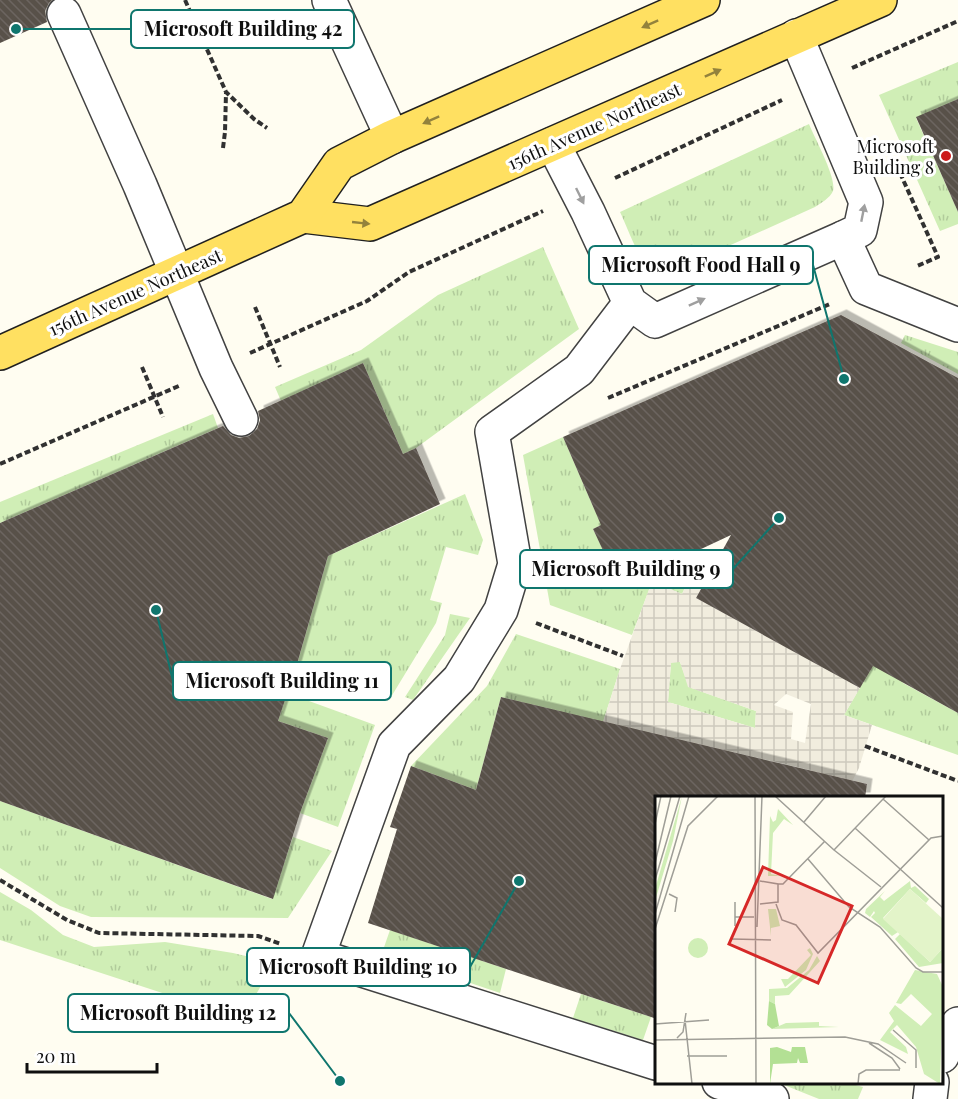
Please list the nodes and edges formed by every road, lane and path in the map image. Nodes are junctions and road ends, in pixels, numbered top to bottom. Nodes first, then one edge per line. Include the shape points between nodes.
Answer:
1 (185, 0) edge
2 (329, 0) edge
3 (703, 0) edge
4 (880, 0) edge
5 (64, 14) dead end
6 (958, 21) edge
7 (796, 36) junction
8 (816, 84) junction
9 (226, 92) junction
10 (267, 128) dead end
11 (392, 137) junction
12 (553, 144) junction
13 (223, 148) dead end
14 (579, 195) junction
15 (303, 216) junction
16 (843, 237) junction
17 (177, 273) junction
18 (866, 288) junction
19 (630, 303) junction
20 (255, 307) dead end
21 (958, 325) edge
22 (270, 343) junction
23 (0, 353) edge
24 (248, 354) dead end
25 (142, 367) dead end
26 (280, 367) dead end
27 (188, 382) dead end
28 (154, 396) junction
29 (608, 399) dead end
30 (163, 417) dead end
31 (241, 419) dead end
32 (0, 464) edge
33 (549, 628) dead end
34 (623, 656) dead end
35 (865, 746) dead end
36 (958, 781) edge
37 (0, 880) edge
38 (318, 956) junction
39 (958, 1024) edge
40 (943, 1054) edge
41 (655, 1062) edge
42 (722, 1084) edge
43 (932, 1084) edge
44 (772, 1099) edge
45 (930, 1099) edge

1 - 9 path
2 - 11 street
3 -> 11 main road
4 - 7 main road, 156th Avenue Northeast
5 - 17 street
6 - 8 path
7 - 8 street
12 -> 7 main road, 156th Avenue Northeast
8 - 14 path
16 -> 8 street via 860,230 866,202
9 - 10 path
9 - 13 path
11 - 15 main road via 339,164
12 - 14 street
15 -> 12 main road, 156th Avenue Northeast via 370,224
14 -> 19 street
14 - 22 path via 409,272 367,301
15 - 17 main road, 156th Avenue Northeast
16 - 18 street
19 -> 16 street via 655,321
17 - 23 main road, 156th Avenue Northeast
17 - 31 street
18 - 21 street
18 - 29 path
19 - 38 street via 579,370 492,432 515,564 501,610 459,679 394,745
20 - 22 path
22 - 24 path
22 - 26 path
25 - 28 path
27 - 28 path
28 - 30 path
28 - 32 path
33 - 34 path
35 - 36 path
37 - 38 path via 67,920 99,933 258,936
38 - 41 street
39 - 40 street
42 - 44 street
43 - 45 street

